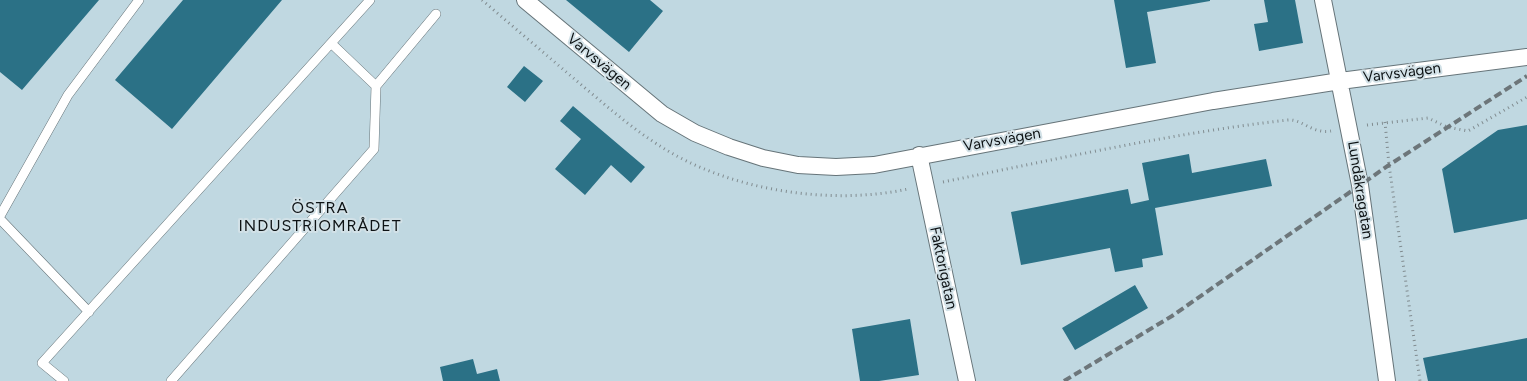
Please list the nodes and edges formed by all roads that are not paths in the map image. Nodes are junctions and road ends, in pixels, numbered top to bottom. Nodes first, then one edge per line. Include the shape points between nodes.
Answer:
1 (139, 0) edge
2 (370, 0) edge
3 (525, 0) edge
4 (1323, 0) edge
5 (436, 14) dead end
6 (332, 44) junction
7 (1527, 57) edge
8 (1340, 81) junction
9 (376, 86) junction
10 (919, 156) junction
11 (0, 217) edge
12 (89, 312) junction
13 (64, 381) edge
14 (171, 381) edge
15 (967, 381) edge
16 (1388, 381) edge

1 - 11 lane via 68,96
2 - 6 lane
3 - 10 street, Varvsvägen via 662,114 729,148 798,165 836,167 874,165
4 - 8 street, Lundåkragatan
5 - 9 lane
6 - 9 lane
6 - 12 lane
7 - 8 street, Varvsvägen
8 - 10 street, Varvsvägen via 1213,101
8 - 16 street, Lundåkragatan via 1360,185
9 - 14 lane via 374,149
10 - 15 street, Faktorigatan
11 - 12 lane
12 - 13 lane via 42,363

